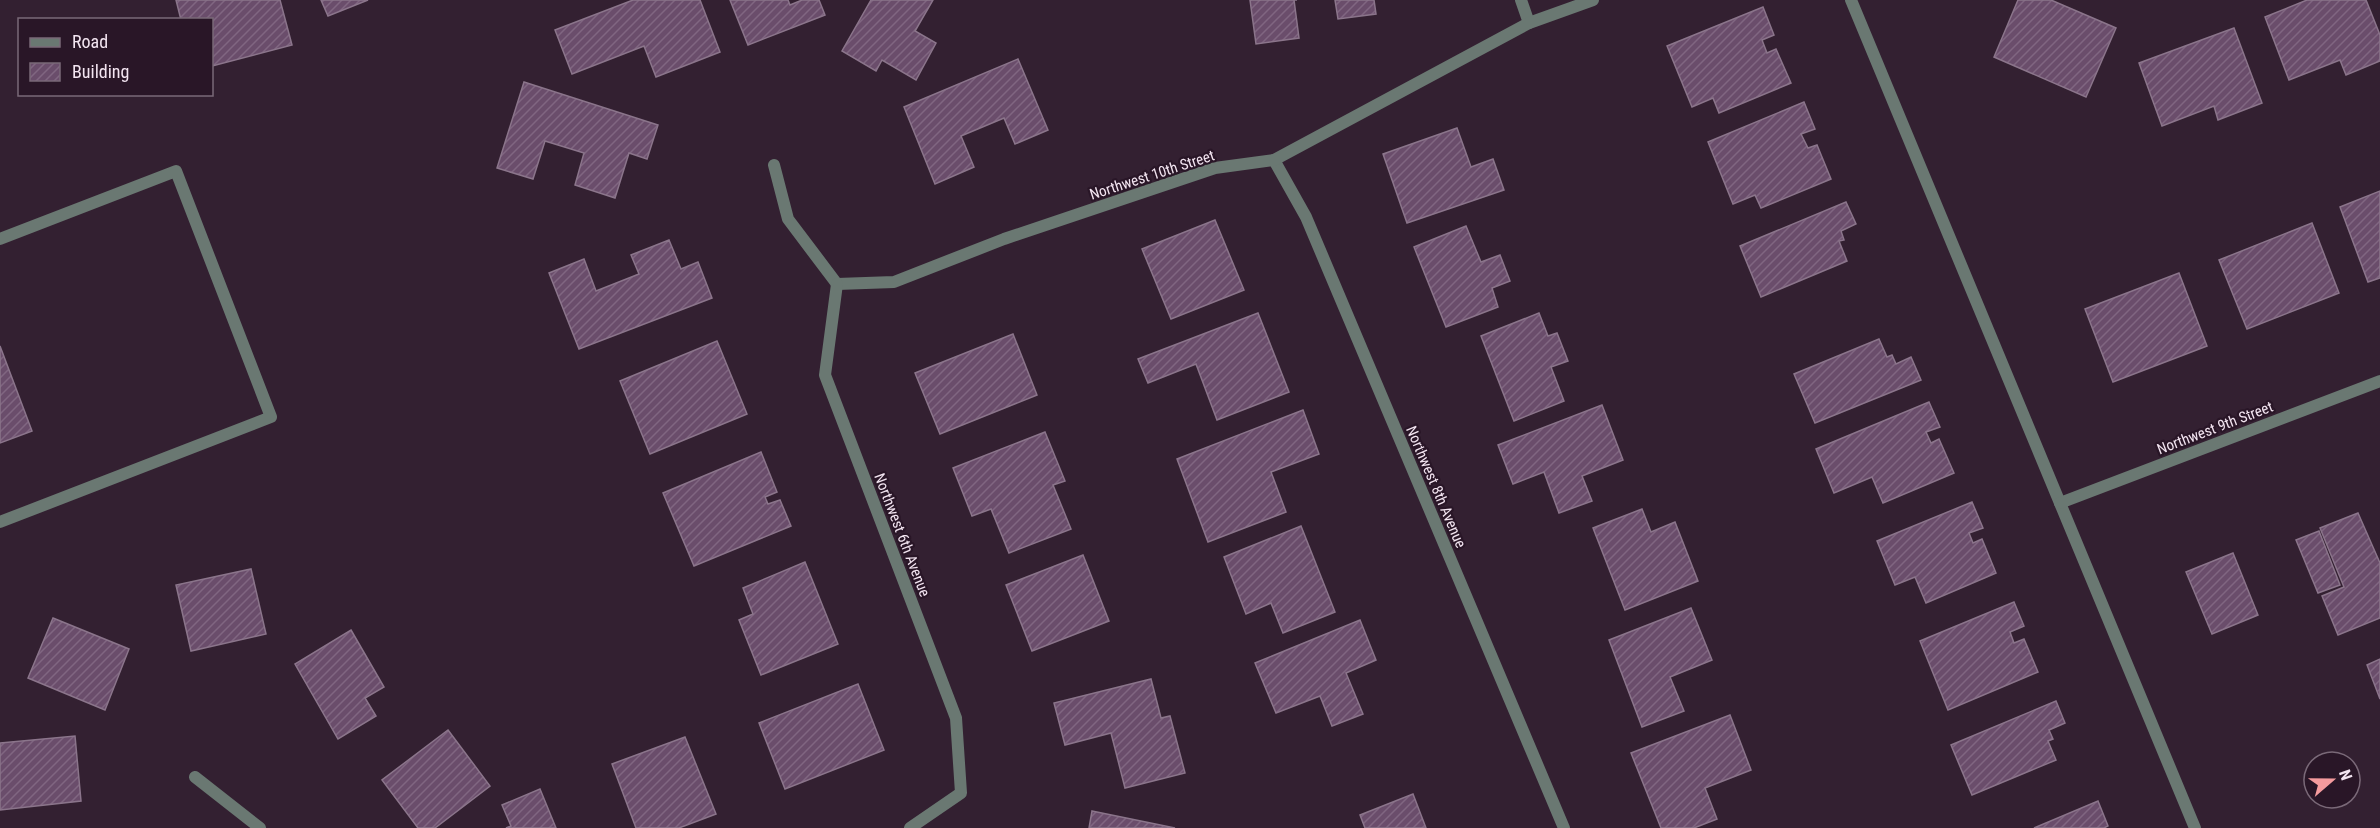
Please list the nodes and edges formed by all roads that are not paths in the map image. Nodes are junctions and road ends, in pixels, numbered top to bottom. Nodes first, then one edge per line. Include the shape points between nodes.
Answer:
1 (1521, 0) edge
2 (1593, 0) edge
3 (1851, 0) edge
4 (1529, 23) junction
5 (1274, 160) junction
6 (774, 165) dead end
7 (0, 239) edge
8 (837, 284) junction
9 (2380, 381) edge
10 (2060, 503) junction
11 (0, 522) edge
12 (195, 777) dead end
13 (261, 828) edge
14 (910, 828) edge
15 (1564, 828) edge
16 (2195, 828) edge

1 - 4 street
2 - 4 street, Northwest 10th Street
3 - 10 street
4 - 5 street, Northwest 10th Street
5 - 8 street, Northwest 10th Street via 1215,168 1004,239 894,282
5 - 15 street, Northwest 8th Avenue via 1306,217
6 - 8 street via 788,219
7 - 11 street via 176,171 271,417
8 - 14 street, Northwest 6th Avenue via 825,375 956,718 961,793
9 - 10 street, Northwest 9th Street
10 - 16 street
12 - 13 street

